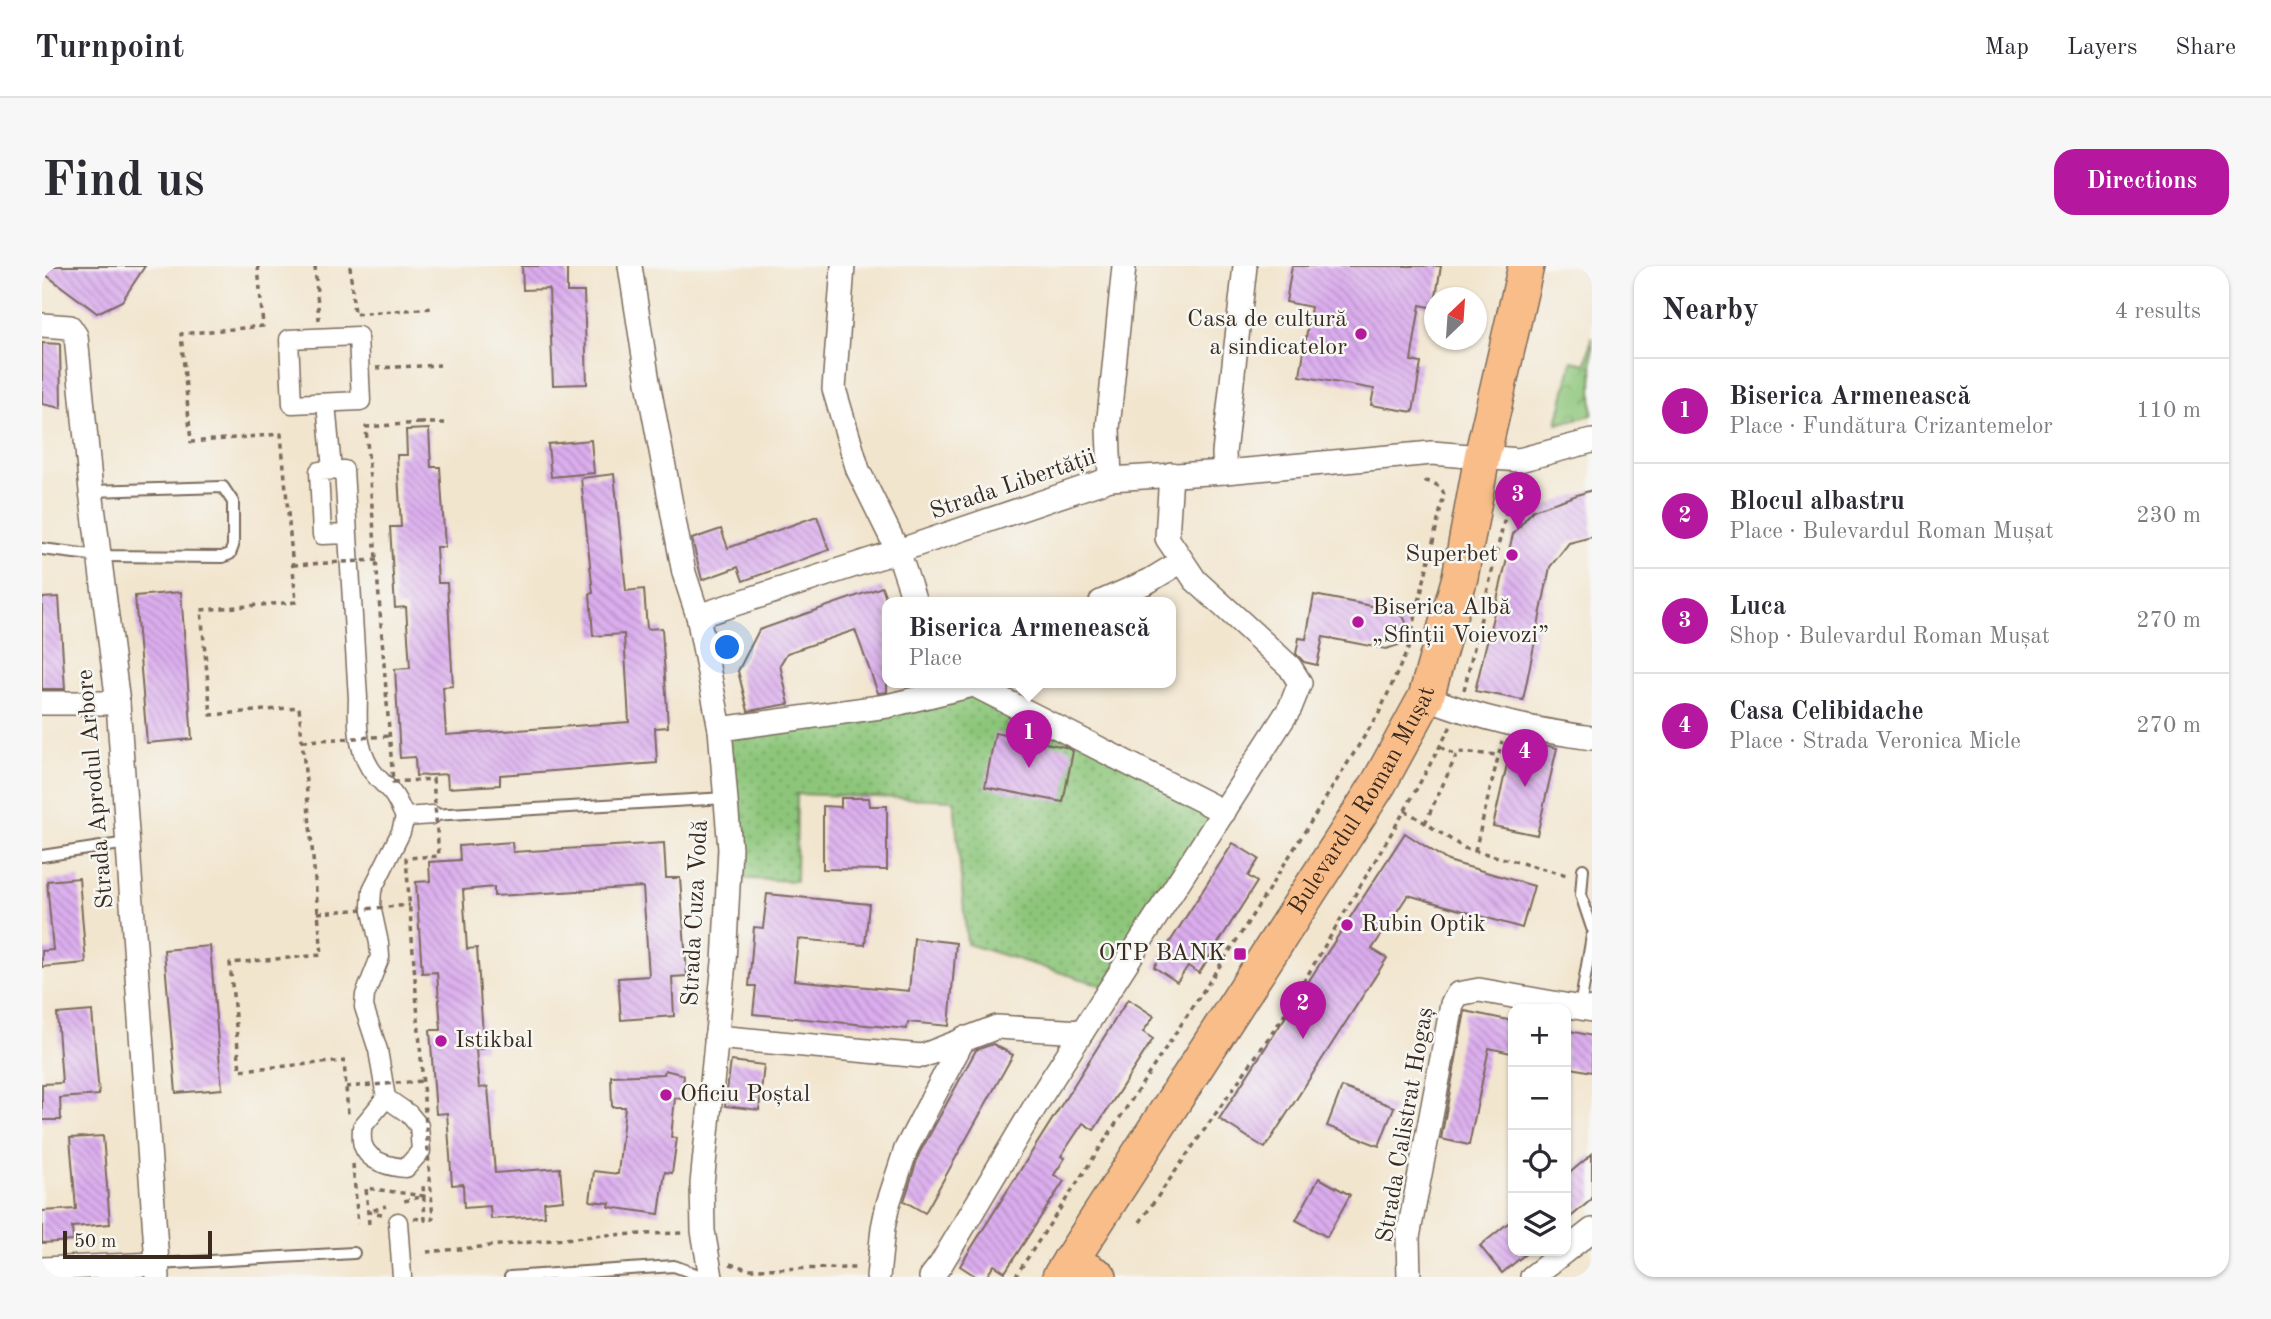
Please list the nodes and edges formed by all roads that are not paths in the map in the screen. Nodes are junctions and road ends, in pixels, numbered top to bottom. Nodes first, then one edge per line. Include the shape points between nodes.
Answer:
1 (630, 266) edge
2 (843, 266) edge
3 (1124, 266) edge
4 (1245, 266) edge
5 (1526, 266) edge
6 (42, 325) edge
7 (326, 403) junction
8 (1592, 441) edge
9 (1482, 457) junction
10 (332, 470) junction
11 (1225, 472) junction
12 (1171, 474) junction
13 (1110, 479) junction
14 (91, 491) junction
15 (348, 534) junction
16 (42, 549) edge
17 (898, 551) junction
18 (99, 556) junction
19 (1182, 561) junction
20 (913, 597) edge
21 (1112, 597) edge
22 (698, 615) junction
23 (942, 688) edge
24 (988, 688) edge
25 (1426, 697) junction
26 (42, 703) edge
27 (118, 703) junction
28 (720, 729) junction
29 (1592, 738) edge
30 (726, 798) junction
31 (1224, 812) junction
32 (432, 815) joint
33 (405, 817) junction
34 (127, 843) junction
35 (42, 856) edge
36 (1583, 874) road end
37 (1592, 928) edge
38 (1592, 936) edge
39 (1586, 1009) edge
40 (1082, 1032) junction
41 (716, 1037) junction
42 (964, 1038) junction
43 (386, 1098) dead end
44 (398, 1222) dead end
45 (1592, 1230) edge
46 (354, 1253) dead end
47 (42, 1269) edge
48 (157, 1270) edge
49 (1076, 1272) edge
50 (588, 1275) edge
51 (402, 1277) edge
52 (510, 1277) edge
53 (704, 1277) edge
54 (711, 1277) edge
55 (878, 1277) edge
56 (931, 1277) edge
57 (1409, 1277) edge
58 (1532, 1277) edge

1 - 22 street, Strada Cuza Vodă via 684,573
2 - 17 street via 834,389 858,470
3 - 13 street via 1109,417
4 - 11 street
5 - 9 main road, Bulevardul Roman Mușat
6 - 14 street, Strada Aprodul Arbore via 70,327 76,336
7 - 7 street via 292,404 289,339 358,336 361,401
7 - 10 street
8 - 9 street, Strada Libertății via 1519,460
9 - 11 street, Strada Libertății via 1432,453
9 - 25 main road, Bulevardul Roman Mușat via 1460,577
10 - 15 street via 344,470
10 - 15 street via 319,471 322,535
11 - 12 street, Strada Libertății
12 - 13 street, Strada Libertății
12 - 19 street via 1167,538
13 - 17 street, Strada Libertății
14 - 18 street, Strada Aprodul Arbore
14 - 18 lane via 223,487 233,502 230,554
15 - 33 street via 360,743 369,766
16 - 18 lane
17 - 20 street
17 - 22 street, Strada Libertății
18 - 27 street, Strada Aprodul Arbore
19 - 21 street
19 - 31 street via 1195,580 1290,667 1300,683 1290,708
22 - 28 street, Strada Cuza Vodă
23 - 28 street via 887,706
24 - 31 street
25 - 29 street via 1459,711
25 - 49 main road, Bulevardul Roman Mușat via 1379,783
26 - 27 street
27 - 34 street, Strada Aprodul Arbore
28 - 30 street, Strada Cuza Vodă
30 - 32 lane
30 - 41 street, Strada Cuza Vodă via 730,849
31 - 40 street
32 - 33 street
33 - 43 street via 372,890 380,957 364,1007 378,1050
34 - 35 lane
34 - 48 street, Strada Aprodul Arbore
36 - 37 lane via 1583,902
38 - 39 lane
39 - 57 street, Strada Calistrat Hogaș via 1479,989 1458,994 1452,1004 1408,1237
40 - 42 street via 997,1027
40 - 56 street
41 - 42 street via 922,1056
41 - 54 street, Strada Cuza Vodă via 702,1184
42 - 55 street via 906,1149 888,1204
44 - 51 street
45 - 58 street
46 - 48 lane
47 - 48 street
50 - 52 lane
50 - 53 lane via 674,1266

